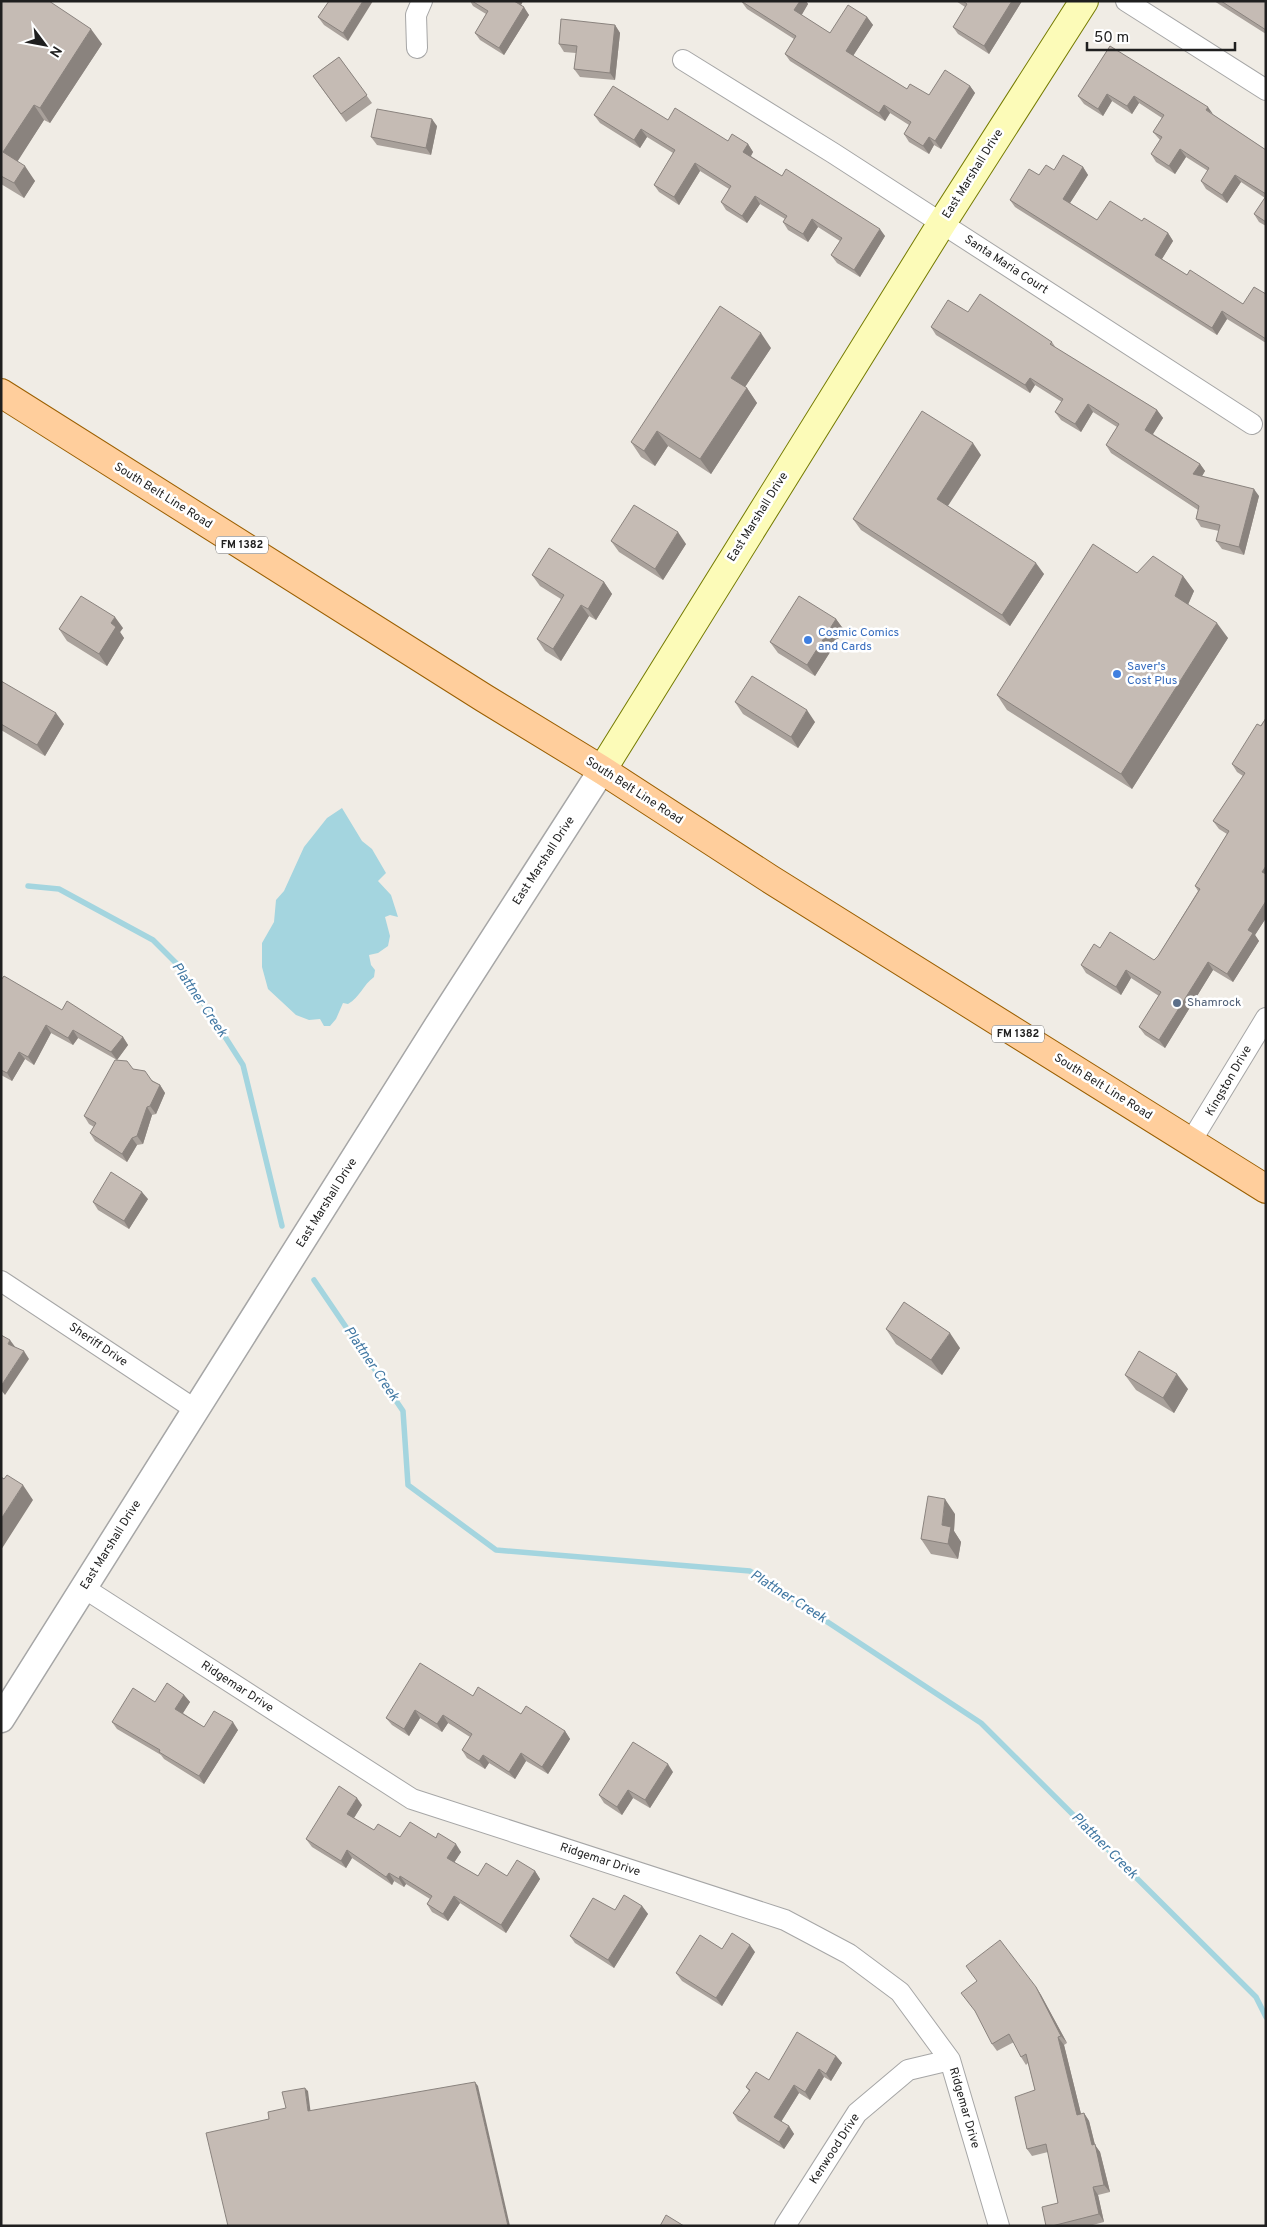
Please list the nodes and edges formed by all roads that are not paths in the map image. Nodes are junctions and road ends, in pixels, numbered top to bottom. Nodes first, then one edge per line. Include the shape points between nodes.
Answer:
1 (422, 1) edge
2 (1084, 1) edge
3 (1126, 1) edge
4 (417, 48) dead end
5 (683, 60) dead end
6 (1266, 90) edge
7 (942, 223) junction
8 (1, 393) edge
9 (1252, 424) dead end
10 (602, 770) junction
11 (1266, 1018) edge
12 (1190, 1142) junction
13 (1266, 1189) edge
14 (1, 1281) edge
15 (196, 1410) junction
16 (84, 1588) junction
17 (1, 1719) edge
18 (950, 2060) junction
19 (785, 2226) edge
20 (999, 2226) edge

1 - 4 street via 416,15
2 - 7 main road, East Marshall Drive
3 - 6 street
5 - 7 street, Santa Maria Court
7 - 9 street, Santa Maria Court
7 - 10 main road, East Marshall Drive
8 - 10 main road, South Belt Line Road / FM 1382
10 - 12 main road, South Belt Line Road / FM 1382
10 - 15 street, East Marshall Drive via 429,1038
11 - 12 street, Kingston Drive
12 - 13 main road, South Belt Line Road / FM 1382
14 - 15 street, Sheriff Drive
15 - 16 street, East Marshall Drive
16 - 17 street, East Marshall Drive
16 - 18 street, Ridgemar Drive via 412,1799 785,1920 849,1954 900,1992
18 - 19 street, Kenwood Drive via 908,2070 857,2113
18 - 20 street, Ridgemar Drive

